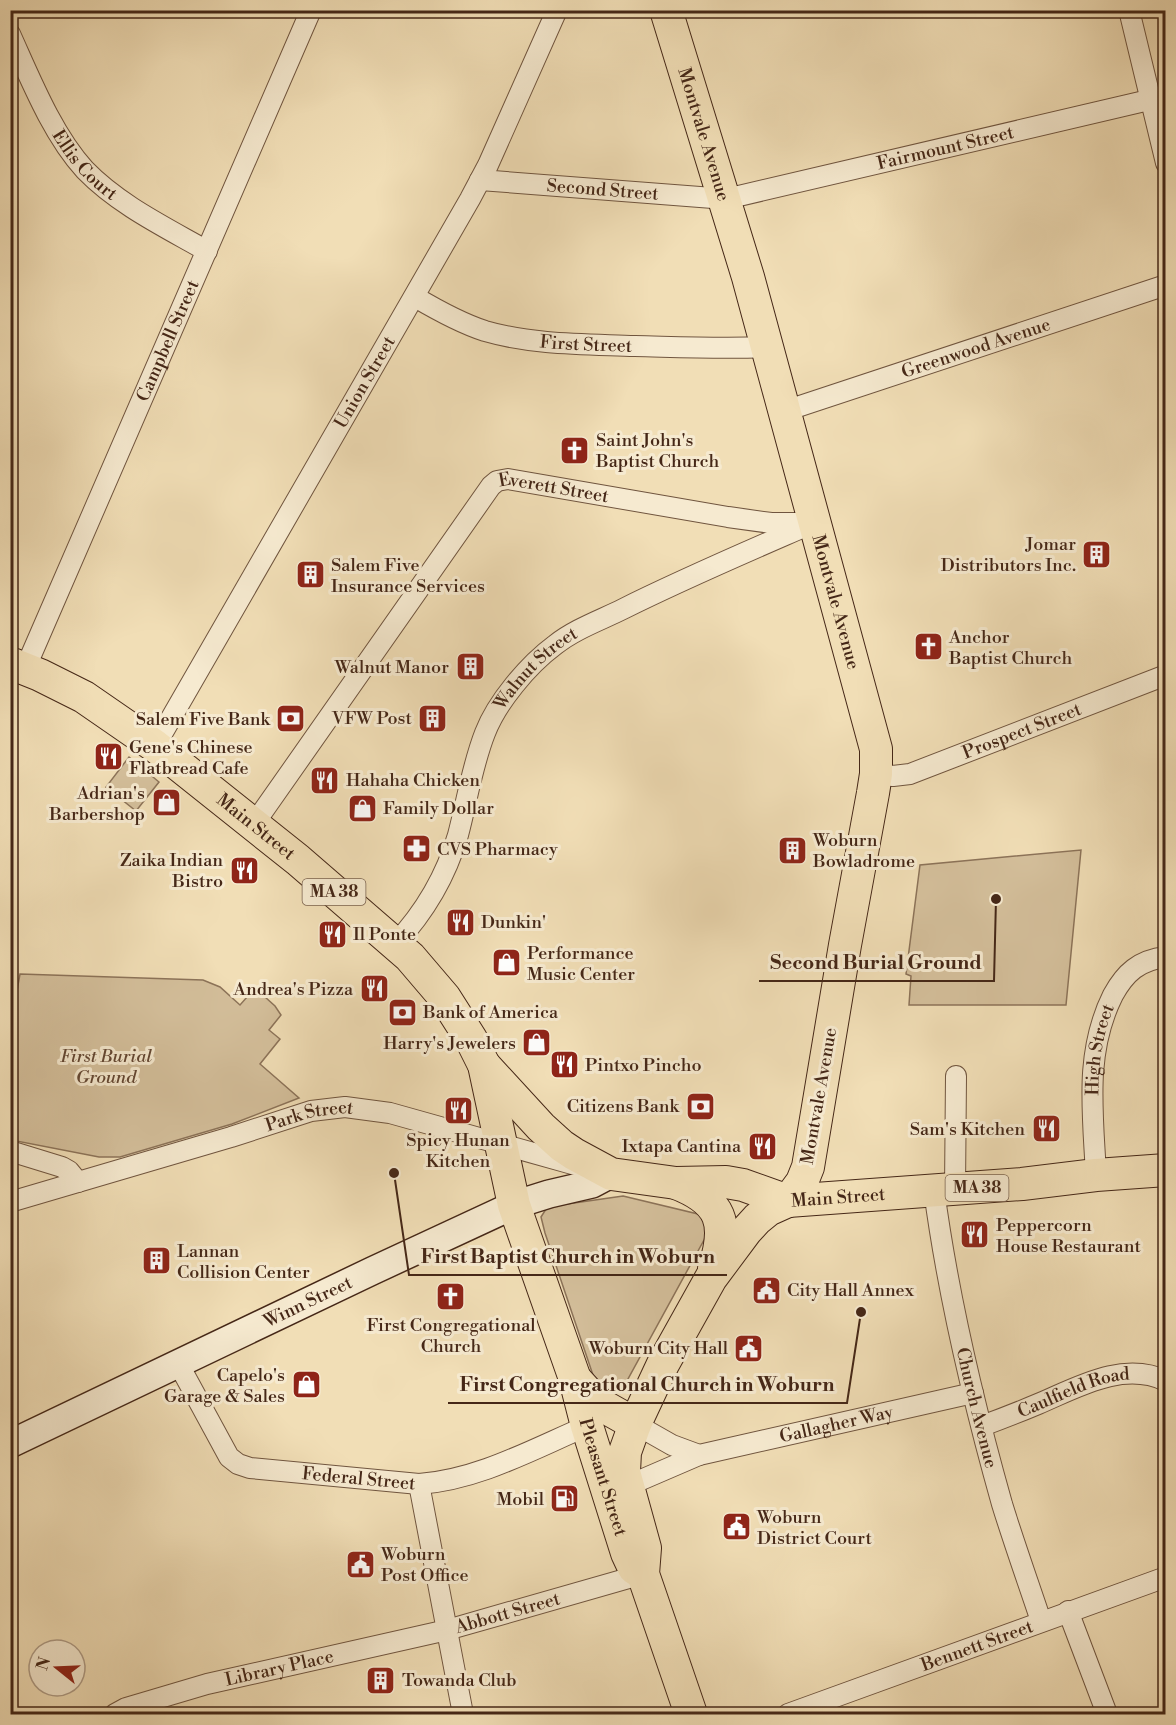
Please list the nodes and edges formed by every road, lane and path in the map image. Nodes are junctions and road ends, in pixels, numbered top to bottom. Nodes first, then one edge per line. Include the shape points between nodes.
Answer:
1 (311, 10) edge
2 (557, 10) edge
3 (666, 10) edge
4 (1129, 10) edge
5 (10, 34) edge
6 (1158, 97) edge
7 (1166, 163) edge
8 (480, 180) junction
9 (726, 200) junction
10 (207, 251) junction
11 (1166, 285) edge
12 (415, 297) junction
13 (767, 347) junction
14 (784, 411) junction
15 (814, 523) junction
16 (18, 666) edge
17 (1166, 675) edge
18 (155, 746) junction
19 (876, 774) junction
20 (254, 824) junction
21 (395, 944) junction
22 (1166, 957) edge
23 (484, 1065) junction
24 (956, 1076) dead end
25 (503, 1146) junction
26 (10, 1152) edge
27 (1166, 1170) edge
28 (611, 1174) junction
29 (1096, 1175) junction
30 (78, 1182) junction
31 (676, 1183) junction
32 (944, 1190) junction
33 (788, 1201) junction
34 (10, 1202) edge
35 (514, 1205) junction
36 (711, 1278) junction
37 (179, 1365) junction
38 (575, 1379) junction
39 (1166, 1381) edge
40 (973, 1393) junction
41 (635, 1424) junction
42 (587, 1426) junction
43 (982, 1426) junction
44 (10, 1444) edge
45 (699, 1455) junction
46 (419, 1484) junction
47 (627, 1486) junction
48 (643, 1574) junction
49 (1166, 1577) edge
50 (1068, 1611) junction
51 (1041, 1621) junction
52 (447, 1630) junction
53 (115, 1714) edge
54 (463, 1714) edge
55 (691, 1714) edge
56 (788, 1714) edge
57 (1107, 1714) edge

1 - 10 street, Campbell Street
2 - 8 street, Union Street
3 - 9 main road, Montvale Avenue
4 - 6 street
5 - 10 street, Ellis Court via 57,130 85,169 129,206
6 - 7 street
6 - 9 street, Fairmount Street
8 - 9 street, Second Street
8 - 12 street, Union Street
9 - 13 main road, Montvale Avenue
10 - 16 street, Campbell Street
11 - 14 street, Greenwood Avenue
12 - 13 street, First Street via 476,328 532,340
12 - 18 street, Union Street
13 - 14 main road, Montvale Avenue
14 - 15 main road, Montvale Avenue
15 - 19 main road, Montvale Avenue via 866,708 876,749
15 - 20 street, Everett Street via 768,522 508,479 497,481
15 - 21 street, Walnut Street via 682,580 559,641 535,662 505,698 485,731 458,835 442,877 417,921
16 - 18 main road, Main Street / MA 38 via 84,698
17 - 19 street, Prospect Street via 910,774
18 - 20 main road, Main Street / MA 38
19 - 33 main road, Montvale Avenue via 808,1167
20 - 21 main road, Main Street / MA 38
21 - 23 main road, Main Street / MA 38 via 445,998
22 - 29 street, High Street via 1147,960 1131,970 1098,1030 1092,1077
23 - 25 main road, Main Street / MA 38
23 - 28 main road, Main Street / MA 38 via 562,1146
24 - 32 street, Church Avenue
25 - 28 street, Park Street
25 - 30 street, Park Street via 390,1113 345,1107 311,1111
25 - 35 main road, Main Street / MA 38
26 - 30 street via 62,1167
27 - 29 main road, Main Street / MA 38
28 - 31 main road, Main Street / MA 38
28 - 35 main road, Winn Street via 592,1184
29 - 32 main road, Main Street / MA 38
30 - 34 street, Park Street
31 - 33 main road, Main Street / MA 38 via 726,1182
31 - 36 main road via 707,1201 719,1216 722,1241
32 - 33 main road, Main Street / MA 38
32 - 40 street, Church Avenue via 948,1278
33 - 36 main road, MA 38 via 757,1219
35 - 37 main road, Winn Street
35 - 38 main road, Pleasant Street / MA 38
36 - 41 main road, MA 38
37 - 44 main road, Winn Street
37 - 46 street, Federal Street via 223,1448 238,1464
38 - 41 main road, MA 38 via 596,1402
38 - 42 main road, Pleasant Street
39 - 43 street, Caulfield Road via 1137,1375 1103,1378
40 - 43 street, Church Avenue
40 - 45 street, Gallagher Way
41 - 45 street
41 - 47 main road, Pleasant Street via 624,1461
42 - 46 street, Federal Street via 468,1476
42 - 48 main road, Pleasant Street via 630,1561
43 - 51 street, Church Avenue via 1003,1506
45 - 47 street, Gallagher Way
46 - 52 street, Abbott Street
47 - 48 main road, Pleasant Street via 645,1548
48 - 52 street, Abbott Street
48 - 55 main road, Pleasant Street
49 - 50 street, Bennett Street
50 - 51 street, Bennett Street
50 - 57 street
51 - 56 street, Bennett Street
52 - 53 street, Library Place via 207,1684
52 - 54 street

